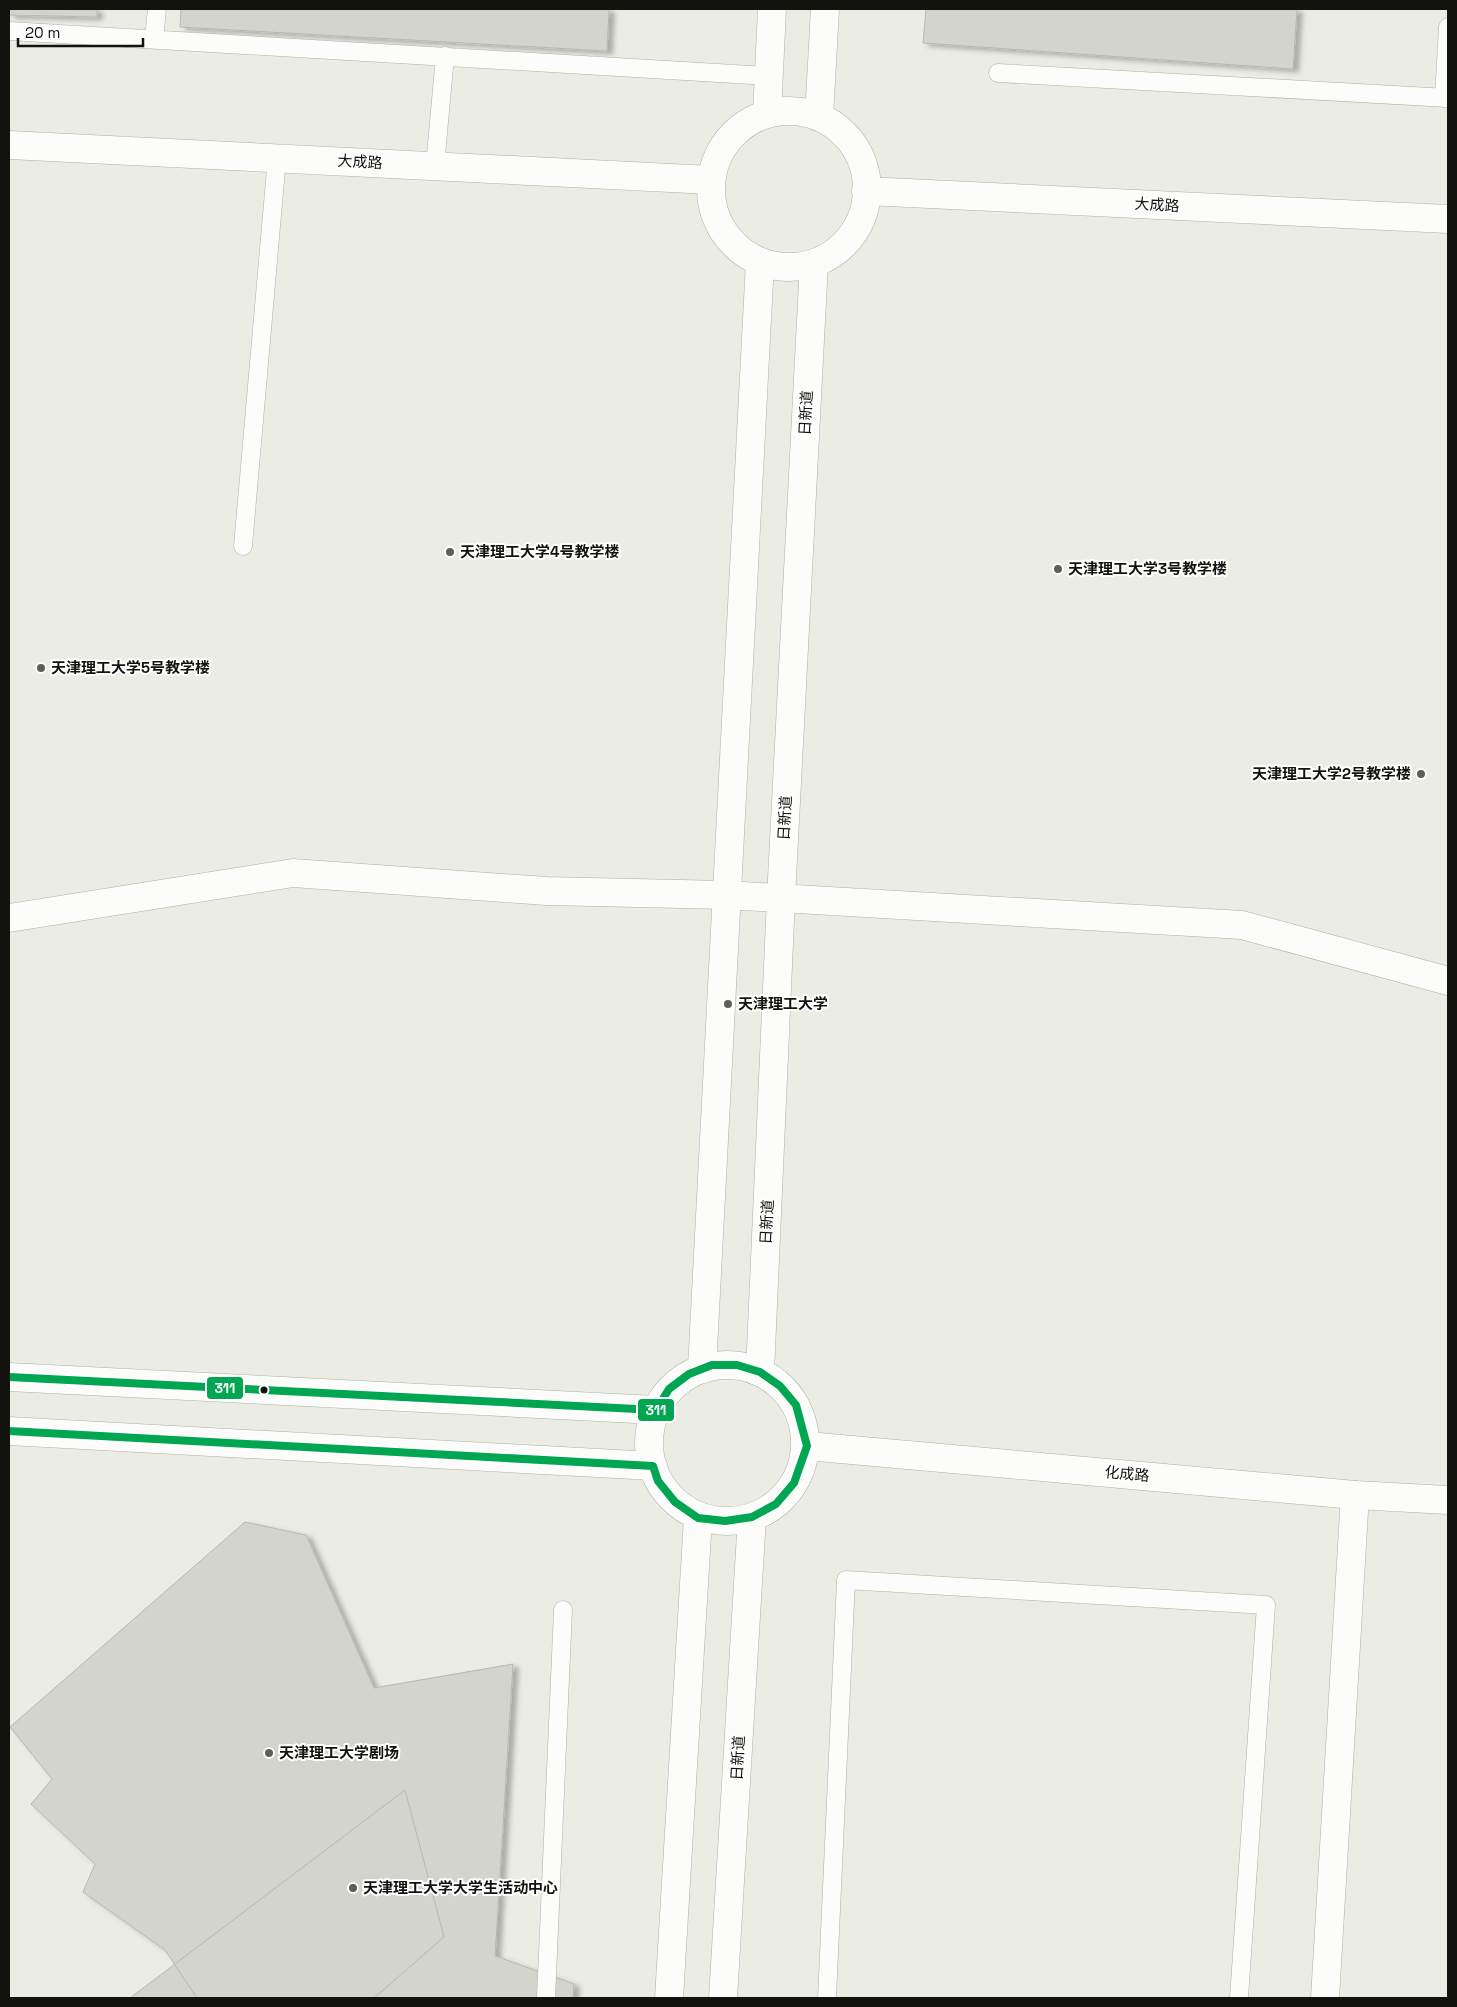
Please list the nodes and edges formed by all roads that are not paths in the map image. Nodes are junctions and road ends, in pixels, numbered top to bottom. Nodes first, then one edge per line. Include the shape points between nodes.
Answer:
1 (156, 9) edge
2 (772, 9) edge
3 (825, 9) edge
4 (1448, 27) edge
5 (9, 31) edge
6 (154, 39) junction
7 (445, 56) junction
8 (998, 73) dead end
9 (769, 76) junction
10 (1446, 98) edge
11 (767, 114) junction
12 (819, 117) junction
13 (9, 145) edge
14 (277, 158) junction
15 (435, 166) junction
16 (711, 180) junction
17 (866, 192) junction
18 (1448, 219) edge
19 (760, 262) junction
20 (814, 264) junction
21 (243, 546) dead end
22 (726, 895) junction
23 (781, 898) junction
24 (9, 918) edge
25 (1448, 981) edge
26 (702, 1369) junction
27 (760, 1372) junction
28 (9, 1377) edge
29 (656, 1410) junction
30 (9, 1432) edge
31 (807, 1446) junction
32 (653, 1466) junction
33 (1355, 1495) junction
34 (1448, 1500) edge
35 (752, 1517) junction
36 (698, 1518) junction
37 (563, 1610) dead end
38 (546, 1998) edge
39 (669, 1998) edge
40 (723, 1998) edge
41 (826, 1998) edge
42 (1239, 1998) edge
43 (1325, 1998) edge

1 - 6 lane
2 - 9 street
3 - 12 street
4 - 10 lane
5 - 6 lane
6 - 7 lane
7 - 9 lane
7 - 15 lane
8 - 10 lane
9 - 11 street
11 - 12 street via 798,111
11 - 16 street via 751,120 732,136 718,156
12 - 17 street via 842,132 857,152 866,177
13 - 14 street, 大成路
14 - 15 street, 大成路
14 - 21 lane
15 - 16 street, 大成路
16 - 19 street via 712,204 720,227 738,249
17 - 18 street, 大成路
17 - 20 street via 866,204 855,230 838,250
19 - 20 street via 787,268
19 - 22 street
20 - 23 street, 日新道
22 - 23 street
22 - 24 street via 546,891 294,873
22 - 26 street
23 - 25 street via 1242,925
23 - 27 street, 日新道
26 - 27 street via 712,1365 737,1365
26 - 29 street via 669,1389
27 - 31 street via 780,1386 796,1405
28 - 29 street
29 - 32 street via 649,1433
30 - 32 street
31 - 33 street, 化成路
31 - 35 street via 794,1483 776,1504
32 - 36 street via 658,1481 675,1502
33 - 34 street, 化成路
33 - 43 street
35 - 36 street via 725,1521
35 - 40 street, 日新道
36 - 39 street
37 - 38 lane
41 - 42 lane via 846,1580 1266,1605

